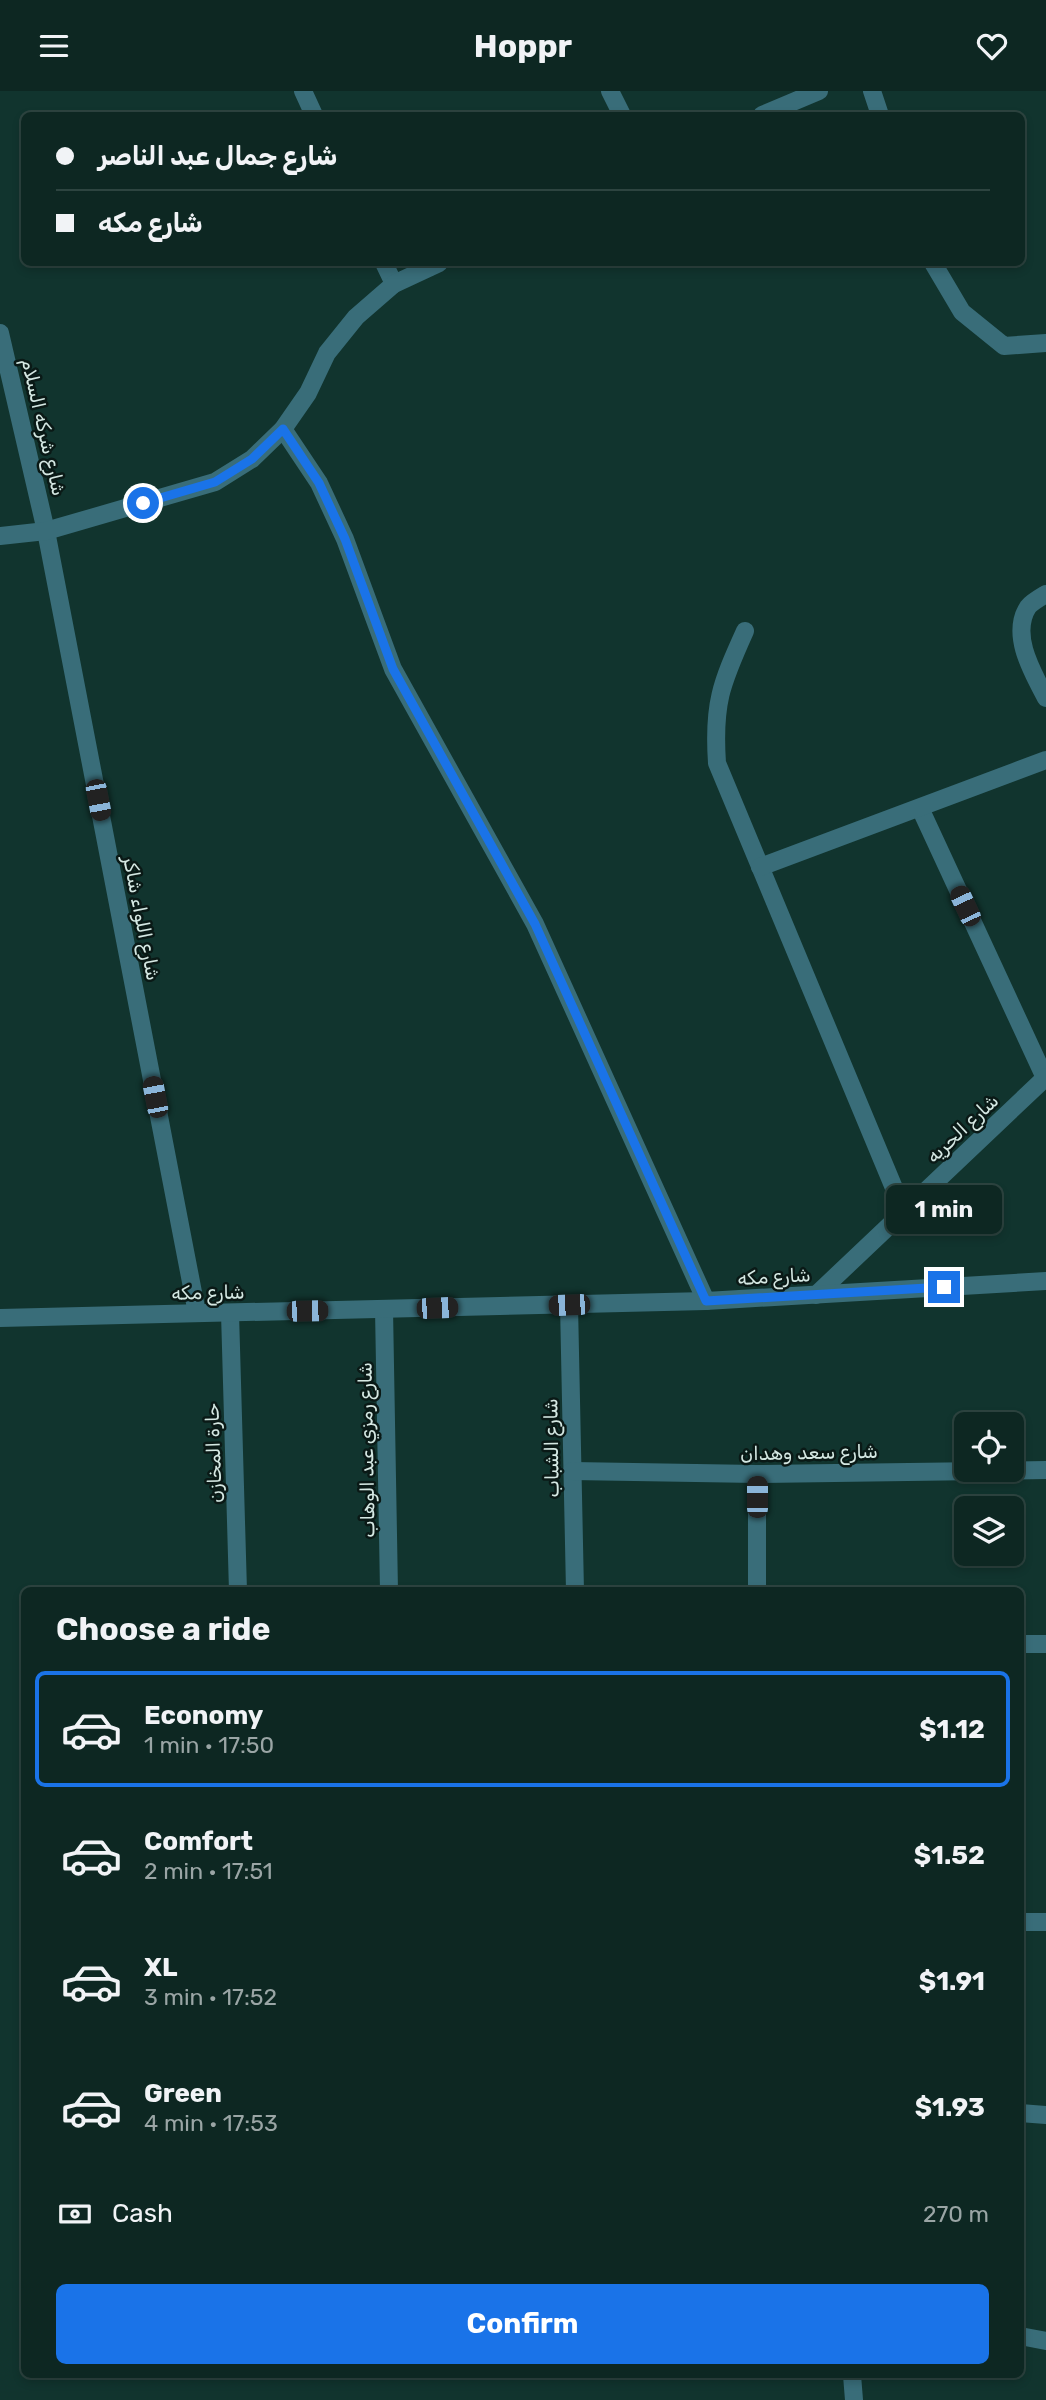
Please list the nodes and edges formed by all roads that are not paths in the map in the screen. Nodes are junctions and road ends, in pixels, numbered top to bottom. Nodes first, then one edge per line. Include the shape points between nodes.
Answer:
1 (303, 91) edge
2 (610, 91) edge
3 (819, 91) edge
4 (872, 91) edge
5 (313, 112) edge
6 (620, 112) edge
7 (769, 112) edge
8 (879, 112) edge
9 (385, 266) edge
10 (433, 266) edge
11 (935, 266) edge
12 (394, 284) junction
13 (0, 333) edge
14 (1046, 343) edge
15 (283, 429) junction
16 (47, 531) junction
17 (0, 536) edge
18 (1046, 594) edge
19 (745, 631) dead end
20 (1046, 698) edge
21 (1046, 760) edge
22 (920, 808) junction
23 (760, 867) junction
24 (1045, 1078) edge
25 (904, 1212) junction
26 (1046, 1282) edge
27 (816, 1295) junction
28 (706, 1301) junction
29 (569, 1305) junction
30 (384, 1309) junction
31 (197, 1313) junction
32 (230, 1313) junction
33 (0, 1318) edge
34 (1046, 1470) edge
35 (572, 1471) junction
36 (757, 1474) junction
37 (239, 1587) edge
38 (389, 1587) edge
39 (575, 1587) edge
40 (757, 1587) edge
41 (1024, 1644) edge
42 (1046, 1644) edge
43 (1024, 1921) edge
44 (1046, 1922) edge
45 (1024, 2113) edge
46 (1046, 2115) edge
47 (1024, 2337) edge
48 (1046, 2341) edge
49 (852, 2378) edge
50 (854, 2400) edge

1 - 5 street
2 - 6 street
3 - 7 street
4 - 8 street
9 - 12 street
10 - 12 street
11 - 14 street via 962,311 1004,346
12 - 15 street via 356,317 327,353 309,393
13 - 16 street, شارع شركه السلام
15 - 16 street via 252,459 215,482
15 - 28 street via 319,483 345,539 393,669 535,924
16 - 17 street
16 - 31 street, شارع اللواء شاكر
18 - 20 street via 1028,607 1021,626 1022,645
19 - 23 street via 721,686 715,727 717,763
21 - 22 street
22 - 23 street
22 - 24 street
23 - 25 street
24 - 25 street, شارع الحريه
25 - 27 street, شارع الحريه
26 - 27 street, شارع مكه
27 - 28 street, شارع مكه
28 - 29 street, شارع مكه
29 - 30 street, شارع مكه
29 - 35 street, شارع الشباب
30 - 32 street, شارع مكه
30 - 38 street, شارع رمزي عبد الوهاب
31 - 32 street, شارع مكه
31 - 33 street, شارع مكه
32 - 37 street, حارة المخازن
34 - 36 street, شارع سعد وهدان
35 - 36 street, شارع سعد وهدان
35 - 39 street, شارع الشباب
36 - 40 street
41 - 42 street
43 - 44 street
45 - 46 street
47 - 48 street
49 - 50 street

